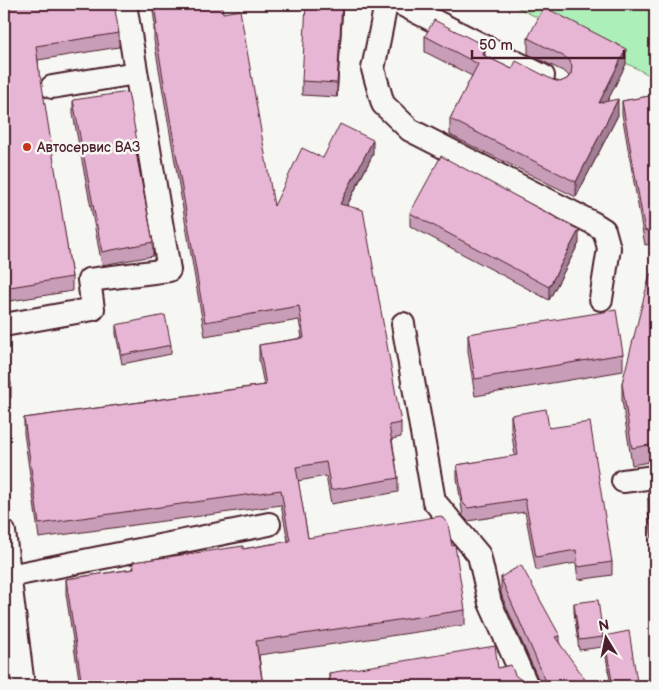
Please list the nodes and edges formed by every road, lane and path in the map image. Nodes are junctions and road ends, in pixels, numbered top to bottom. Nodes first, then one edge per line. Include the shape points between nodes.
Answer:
1 (124, 4) edge
2 (386, 4) edge
3 (401, 4) edge
4 (136, 73) junction
5 (559, 84) edge
6 (52, 87) dead end
7 (600, 299) dead end
8 (403, 324) dead end
9 (4, 325) edge
10 (655, 477) edge
11 (623, 481) dead end
12 (269, 524) dead end
13 (4, 532) edge
14 (9, 576) junction
15 (23, 686) edge
16 (527, 686) edge

1 - 4 street
2 - 7 street via 373,69 383,104 410,130 604,230 609,248
3 - 5 street
4 - 6 street
4 - 9 street via 169,270 89,280 93,309
8 - 16 street via 434,501 479,555 490,603
10 - 11 street
12 - 14 street
13 - 14 street
14 - 15 street

